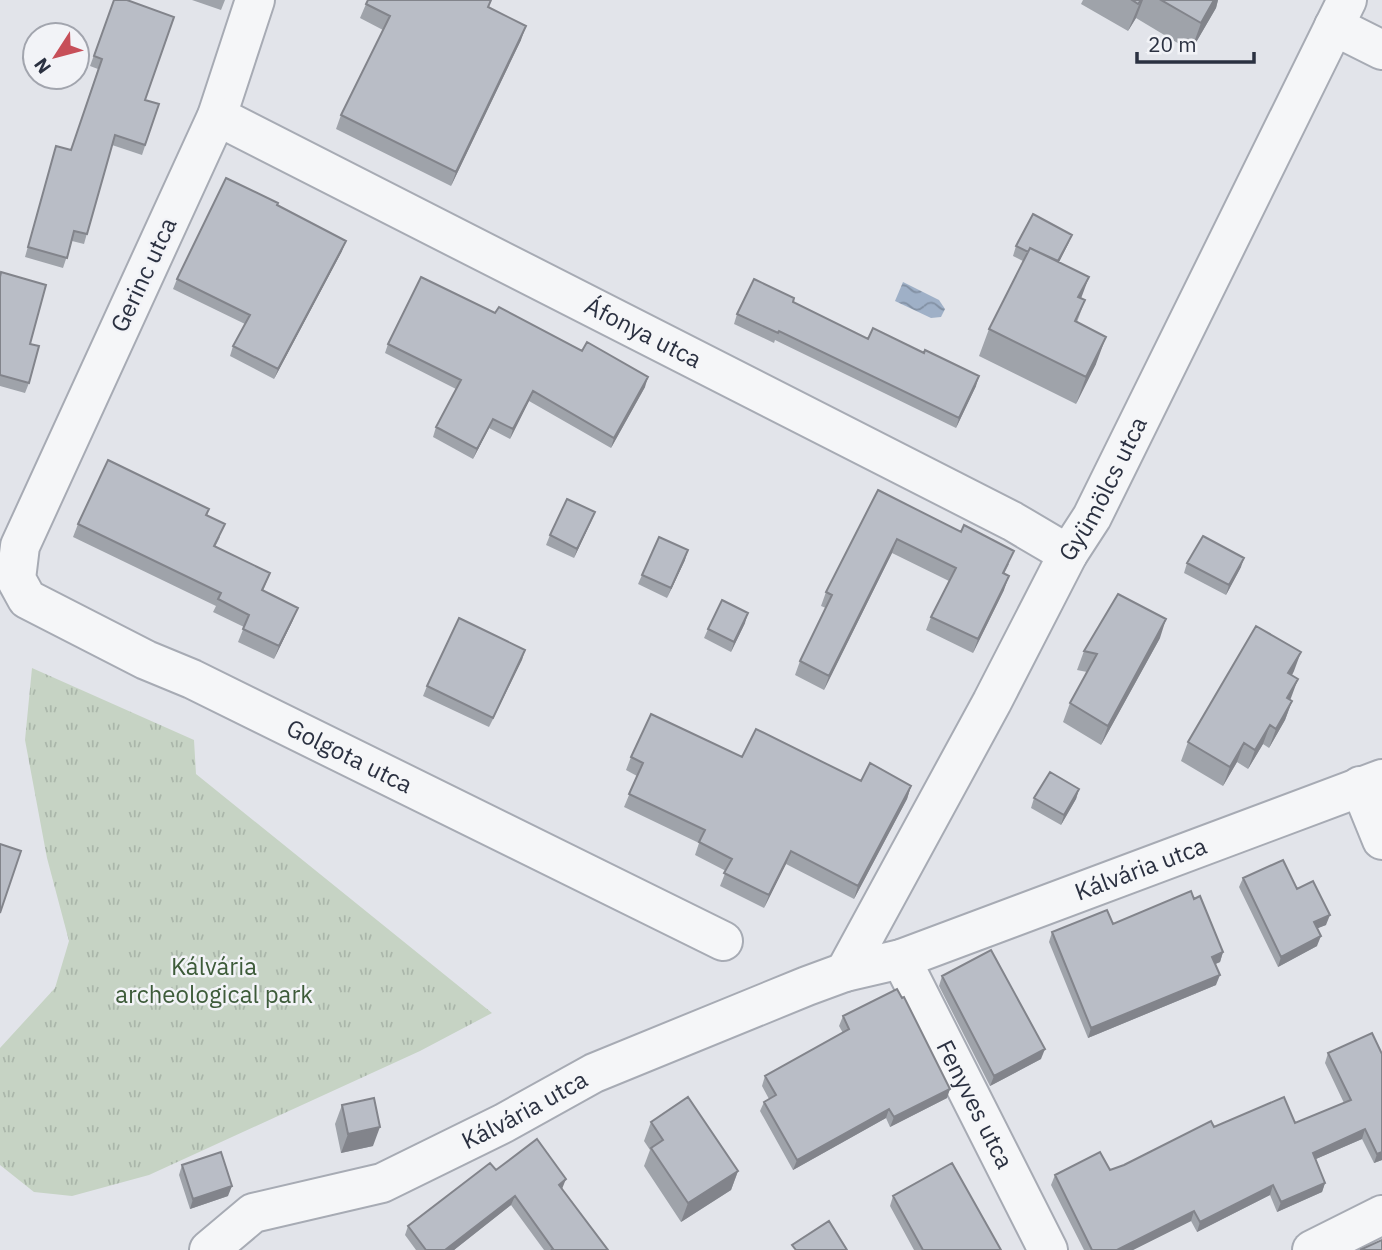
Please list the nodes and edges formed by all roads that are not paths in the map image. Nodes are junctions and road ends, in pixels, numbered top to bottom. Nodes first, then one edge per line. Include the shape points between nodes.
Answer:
1 (255, 0) edge
2 (1341, 13) edge
3 (1382, 50) edge
4 (216, 116) junction
5 (20, 545) joint
6 (1068, 554) junction
7 (1371, 783) edge
8 (1382, 840) edge
9 (723, 940) dead end
10 (901, 959) junction
11 (845, 972) junction
12 (1382, 1214) edge
13 (209, 1250) edge
14 (1048, 1250) edge
15 (1312, 1250) edge

1 - 4 street, Gerinc utca
2 - 3 street
2 - 6 street, Gyümölcs utca via 1091,517
4 - 5 street, Gerinc utca
4 - 6 street, Áfonya utca
5 - 9 street, Golgota utca via 16,579 27,599
6 - 11 street, Gyümölcs utca
7 - 8 street
7 - 10 street, Kálvária utca
10 - 11 street, Kálvária utca
10 - 14 street, Fenyves utca
11 - 13 street, Kálvária utca via 594,1073 382,1183 253,1213
12 - 15 street

